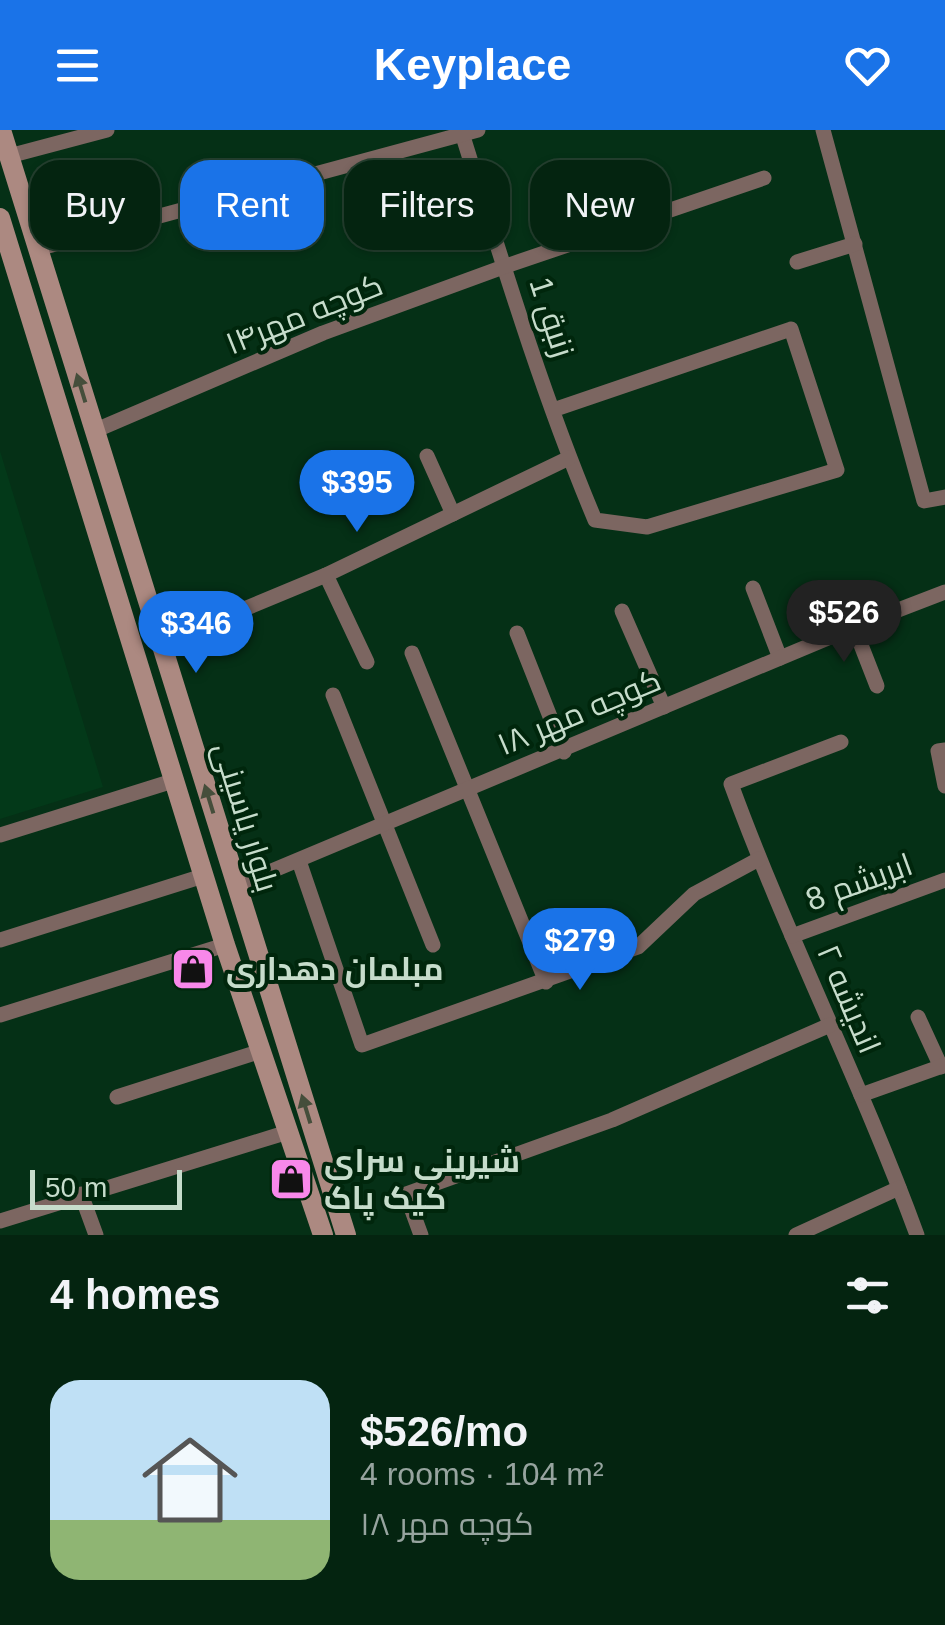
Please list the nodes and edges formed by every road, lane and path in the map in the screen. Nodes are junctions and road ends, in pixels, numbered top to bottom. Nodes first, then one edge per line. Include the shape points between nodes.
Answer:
1 (1, 130) edge
2 (107, 130) edge
3 (823, 130) edge
4 (467, 132) edge
5 (9, 156) junction
6 (764, 178) dead end
7 (160, 216) edge
8 (0, 218) edge
9 (30, 226) edge
10 (855, 244) junction
11 (37, 250) edge
12 (796, 262) dead end
13 (506, 266) junction
14 (553, 410) junction
15 (94, 431) junction
16 (427, 456) dead end
17 (569, 458) junction
18 (945, 497) edge
19 (453, 514) junction
20 (120, 519) junction
21 (96, 529) junction
22 (326, 575) junction
23 (753, 588) dead end
24 (945, 592) edge
25 (622, 610) dead end
26 (854, 627) junction
27 (517, 633) dead end
28 (160, 644) junction
29 (412, 653) dead end
30 (780, 658) junction
31 (367, 662) dead end
32 (877, 686) dead end
33 (333, 695) dead end
34 (664, 707) junction
35 (841, 742) dead end
36 (945, 750) edge
37 (564, 752) junction
38 (176, 780) junction
39 (945, 786) edge
40 (467, 788) junction
41 (384, 824) junction
42 (0, 835) edge
43 (758, 859) junction
44 (299, 861) junction
45 (204, 876) junction
46 (945, 880) edge
47 (236, 886) junction
48 (792, 936) junction
49 (0, 940) edge
50 (225, 945) junction
51 (434, 945) dead end
52 (546, 982) junction
53 (0, 1015) edge
54 (918, 1016) dead end
55 (830, 1025) junction
56 (261, 1052) junction
57 (943, 1066) edge
58 (861, 1095) junction
59 (117, 1097) dead end
60 (288, 1132) junction
61 (899, 1188) junction
62 (81, 1194) junction
63 (0, 1221) edge
64 (96, 1235) edge
65 (323, 1235) edge
66 (346, 1235) edge
67 (422, 1235) edge
68 (796, 1235) edge
69 (917, 1235) edge

1 - 5 main road, بلوار یاسینی
2 - 5 street
3 - 10 street
4 - 7 street
4 - 13 street, زنبق 1
5 - 9 main road, بلوار یاسینی
6 - 13 street, کوچه مهر۱۴
8 - 21 main road, بلوار یاسینی
10 - 12 street
10 - 18 street via 924,501
15 -> 11 main road, بلوار یاسینی
13 - 14 street, زنبق 1
13 - 15 street, کوچه مهر۱۴
14 - 17 street, زنبق 1
14 - 17 street, زنبق 1 via 791,330 837,470 648,527 595,520
15 - 20 main road, بلوار یاسینی
16 - 19 street
17 - 19 street
19 - 22 street
20 - 21 main road
20 - 28 main road, بلوار یاسینی
21 - 38 main road, بلوار یاسینی
22 - 28 street
22 - 31 street
23 - 30 street
24 - 26 street, کوچه مهر ۱۸
25 - 34 street
26 - 30 street, کوچه مهر ۱۸
26 - 32 street
27 - 37 street
47 -> 28 main road, بلوار یاسینی
29 - 40 street
30 - 34 street, کوچه مهر ۱۸
33 - 41 street
34 - 37 street, کوچه مهر ۱۸
35 - 43 street, اندیشه ۲ via 731,784
36 - 39 street via 938,751
37 - 40 street, کوچه مهر ۱۸
38 - 42 street
38 - 45 main road, بلوار یاسینی
40 - 41 street, کوچه مهر ۱۸
40 - 52 street
41 - 44 street, کوچه مهر ۱۸
41 - 51 street
43 - 48 street, اندیشه ۲
43 - 52 street via 694,894 638,947
44 - 47 street, کوچه مهر ۱۸
44 - 52 street via 362,1046
45 - 49 street
45 - 50 main road, بلوار یاسینی
46 - 48 street, ابریشم 8
66 -> 47 main road, بلوار یاسینی
48 - 55 street, اندیشه ۲
50 - 53 street
50 - 56 main road, بلوار یاسینی
54 - 57 street
55 - 58 street, اندیشه ۲
55 - 67 street via 612,1120 406,1194
56 - 59 street
56 - 60 main road, بلوار یاسینی
57 - 58 street
58 - 61 street, اندیشه ۲
60 - 62 street
60 - 65 main road, بلوار یاسینی
61 - 68 street
61 - 69 street, اندیشه ۲
62 - 63 street
62 - 64 street

